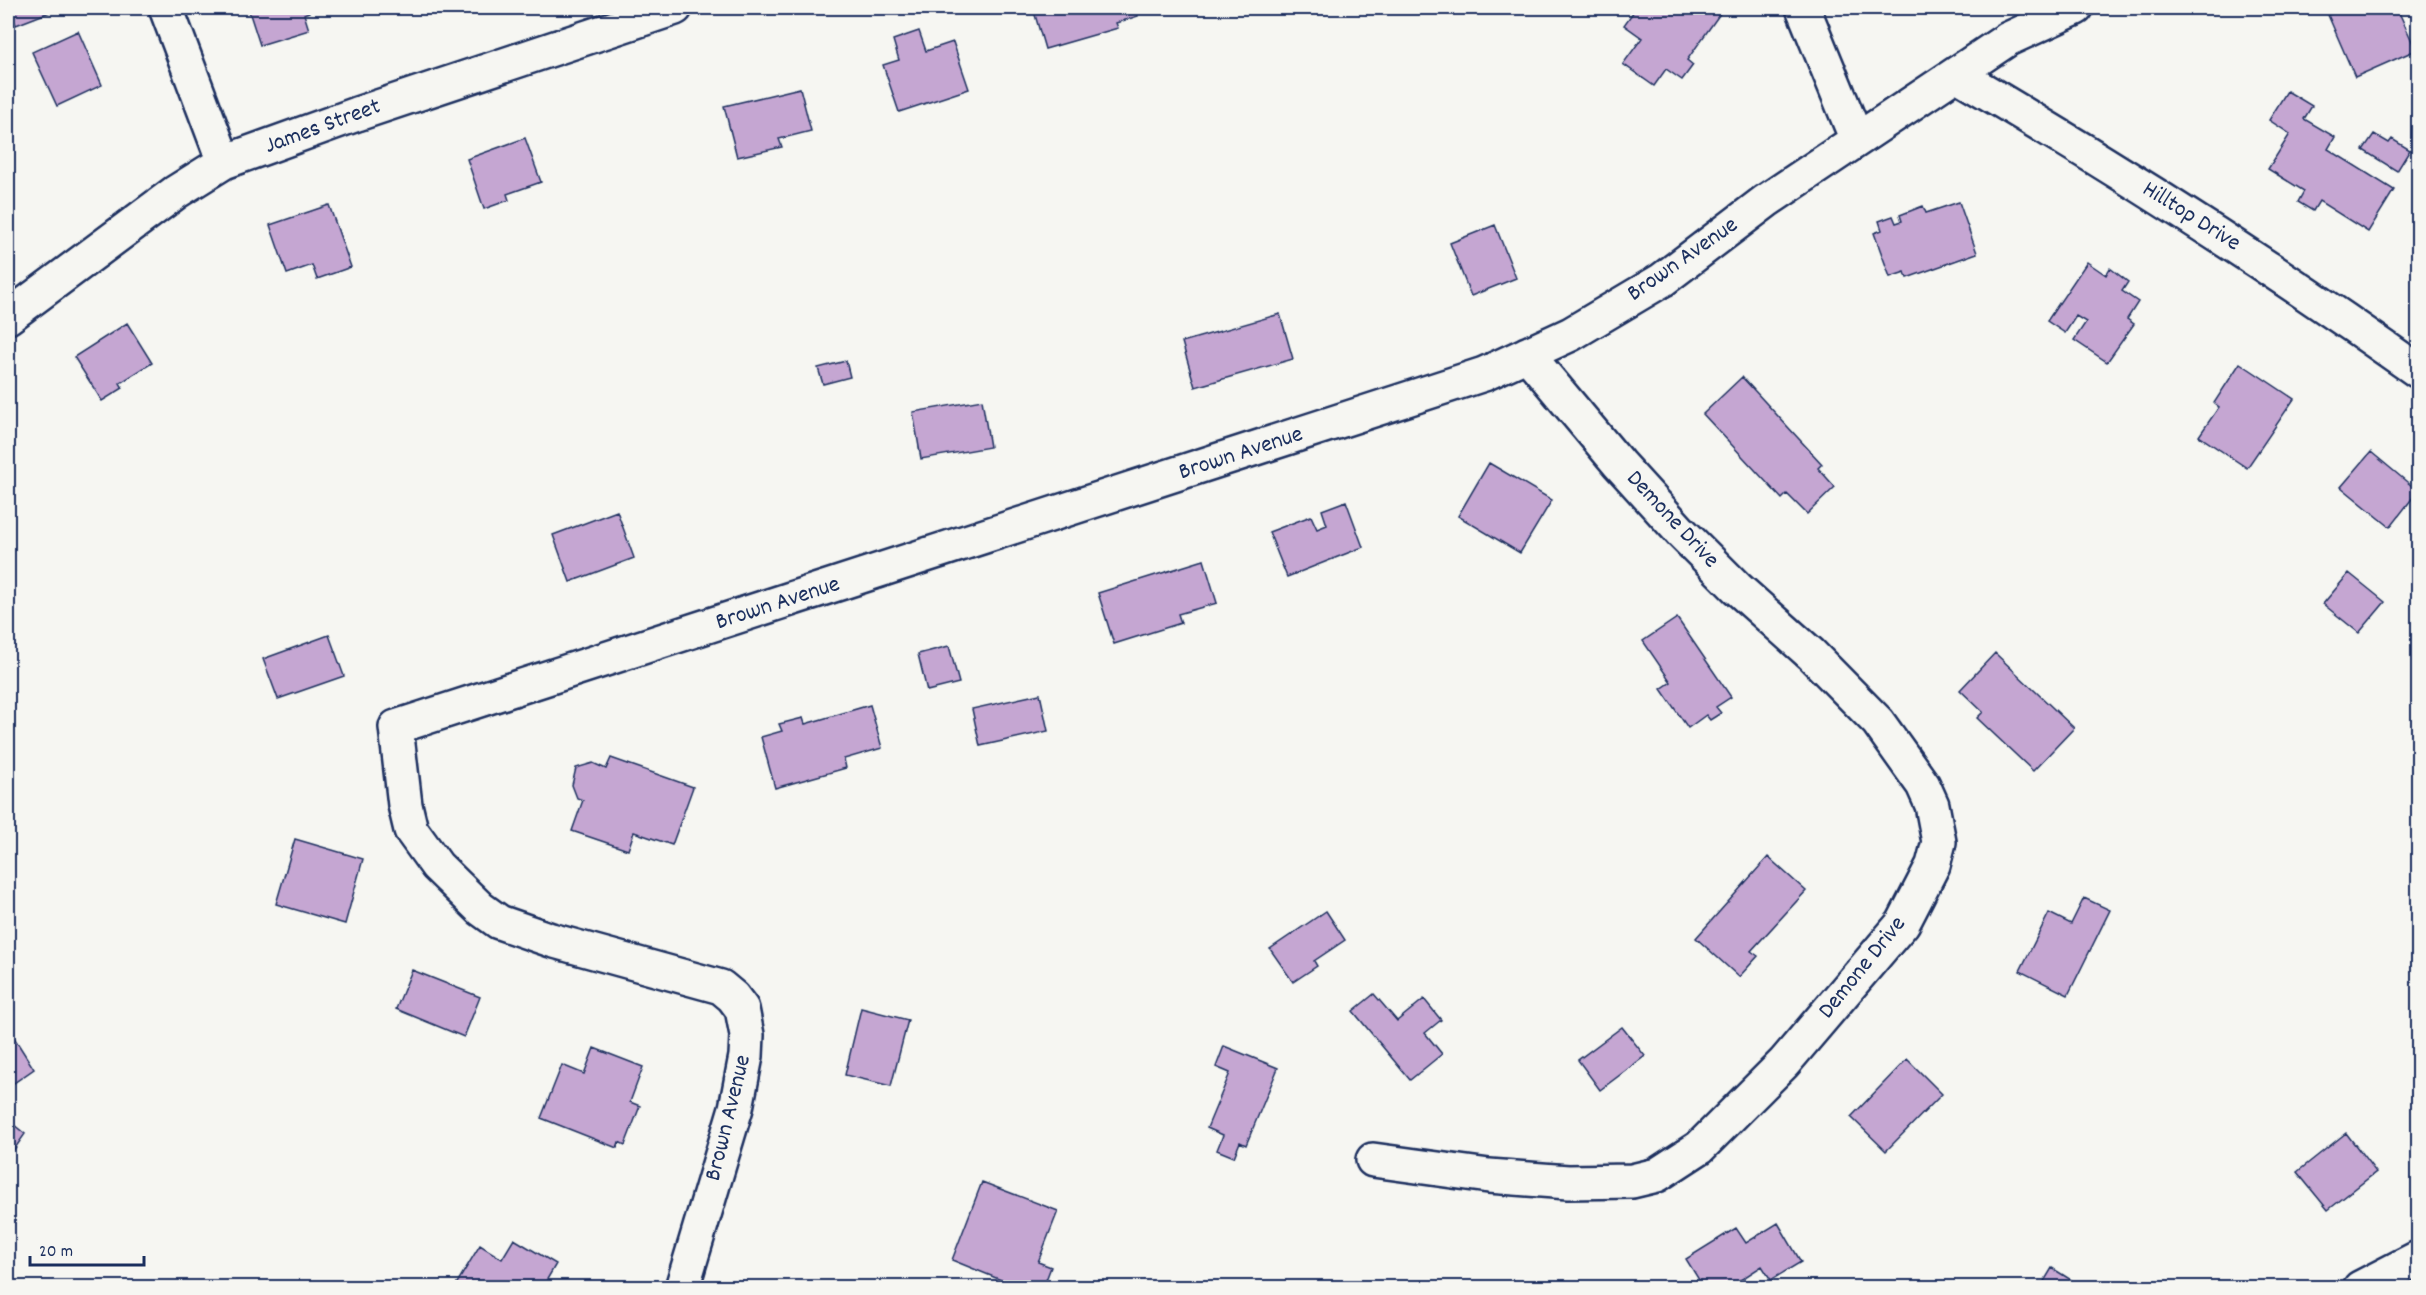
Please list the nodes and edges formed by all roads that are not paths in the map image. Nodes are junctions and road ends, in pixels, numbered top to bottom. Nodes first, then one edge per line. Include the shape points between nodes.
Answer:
1 (166, 8) edge
2 (675, 8) edge
3 (1803, 8) edge
4 (2076, 8) edge
5 (1956, 74) junction
6 (1857, 140) junction
7 (224, 162) junction
8 (8, 317) edge
9 (1527, 354) junction
10 (2418, 371) edge
11 (1372, 1160) dead end
12 (2418, 1258) edge
13 (682, 1287) edge
14 (2360, 1287) edge

1 - 7 street
2 - 7 street, James Street
3 - 6 street
4 - 5 street, Brown Avenue via 2008,39
5 - 6 street, Brown Avenue
5 - 10 street, Hilltop Drive via 2232,242
6 - 9 street, Brown Avenue via 1766,201 1662,280 1570,334
7 - 8 street, James Street via 176,192
9 - 11 street, Demone Drive via 1611,456 1680,531 1878,722 1923,784 1940,842 1933,865 1903,923 1784,1063 1700,1147 1657,1176 1632,1181 1568,1182
9 - 13 street, Brown Avenue via 1484,374 396,727 411,830 437,866 481,909 499,922 551,940 721,987 742,1009 747,1035 743,1078
12 - 14 street

